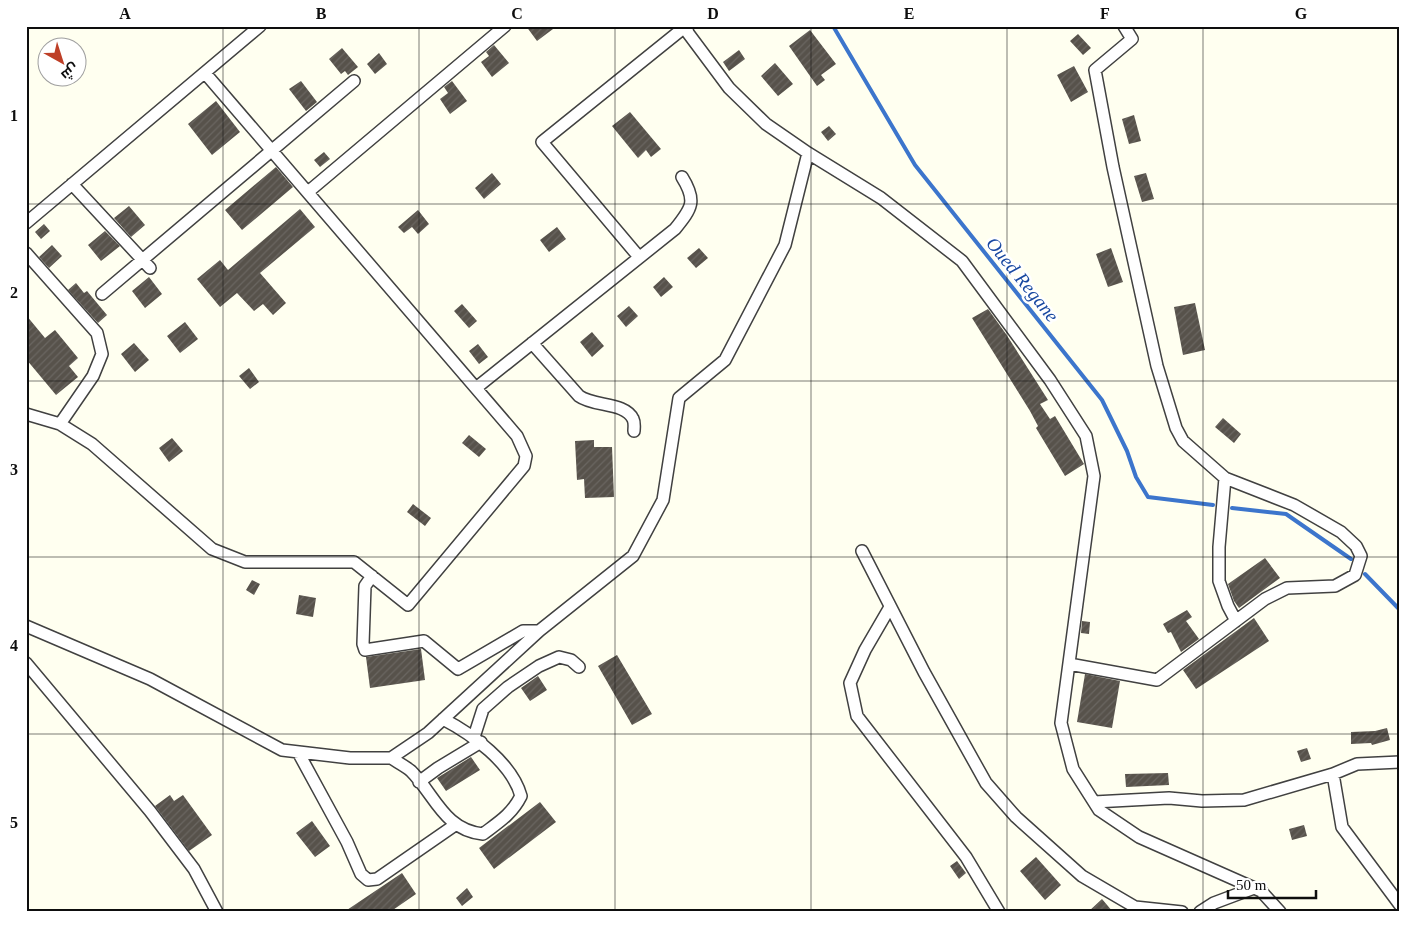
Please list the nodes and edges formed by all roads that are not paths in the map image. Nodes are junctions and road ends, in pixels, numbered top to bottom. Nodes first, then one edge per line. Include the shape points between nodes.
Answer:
1 (260, 26) edge
2 (505, 26) edge
3 (1124, 26) edge
4 (491, 30) edge
5 (205, 72) junction
6 (354, 81) dead end
7 (271, 150) junction
8 (808, 153) junction
9 (682, 177) dead end
10 (72, 184) junction
11 (308, 192) junction
12 (26, 223) edge
13 (26, 253) edge
14 (639, 257) junction
15 (142, 259) junction
16 (150, 268) dead end
17 (102, 294) dead end
18 (532, 343) junction
19 (476, 388) junction
20 (26, 414) edge
21 (60, 424) junction
22 (634, 431) dead end
23 (1225, 478) junction
24 (862, 552) dead end
25 (372, 576) junction
26 (890, 607) junction
27 (1236, 621) junction
28 (26, 626) edge
29 (539, 631) junction
30 (26, 663) edge
31 (1069, 664) junction
32 (580, 667) dead end
33 (443, 719) junction
34 (477, 739) junction
35 (298, 752) junction
36 (391, 758) junction
37 (1400, 762) edge
38 (1333, 774) junction
39 (419, 782) junction
40 (1094, 802) junction
41 (455, 825) junction
42 (1254, 888) junction
43 (1400, 905) edge
44 (217, 912) edge
45 (999, 912) edge
46 (1182, 912) edge
47 (1200, 912) edge
48 (1280, 912) edge

1 - 5 lane
2 - 4 lane
3 - 23 lane via 1132,39 1095,70 1112,167 1157,366 1176,428 1183,441
4 - 11 lane
5 - 7 lane
5 - 10 lane
6 - 7 lane
7 - 11 lane
7 - 15 lane
8 - 14 lane via 766,124 729,88 686,26 542,142
8 - 29 lane via 785,245 726,360 679,398 663,500 634,556
8 - 31 lane via 881,198 962,261 1050,380 1086,436 1094,476
9 - 14 lane via 691,197 690,210 675,228
10 - 12 lane
10 - 15 lane
11 - 19 lane
13 - 21 lane via 97,333 102,354 92,376
14 - 18 lane
15 - 16 lane
15 - 17 lane
18 - 19 lane
18 - 22 lane via 585,401 627,412 634,420
19 - 25 lane via 517,436 526,456 524,466 408,605
20 - 21 lane
21 - 25 lane via 92,444 212,549 244,562 354,562
23 - 27 lane via 1219,581
23 - 27 lane via 1294,505 1323,521 1341,532 1356,546 1361,556 1355,575 1335,586 1287,588 1265,599
24 - 26 lane
25 - 29 lane via 365,586 365,650 424,641 458,669 523,631
26 - 45 lane via 850,683 857,716 966,857
26 - 46 lane via 986,783 1016,817 1082,876 1097,885 1136,906
27 - 31 lane via 1157,680
28 - 35 lane via 150,679 282,750
29 - 33 lane
30 - 44 lane via 150,811 194,869
31 - 40 lane via 1061,723 1073,769
32 - 34 lane via 559,657 508,687 483,709
33 - 34 lane
33 - 36 lane
34 - 39 lane
34 - 41 lane via 518,785 521,796 515,809 483,834
35 - 36 lane via 350,758
35 - 41 lane via 361,874 368,880 377,879
36 - 39 lane via 410,770
37 - 38 lane via 1357,764
38 - 40 lane via 1244,800 1169,798
38 - 43 lane via 1342,826
39 - 41 lane
40 - 42 lane via 1099,810 1139,837
42 - 47 lane
42 - 48 lane via 1261,891

